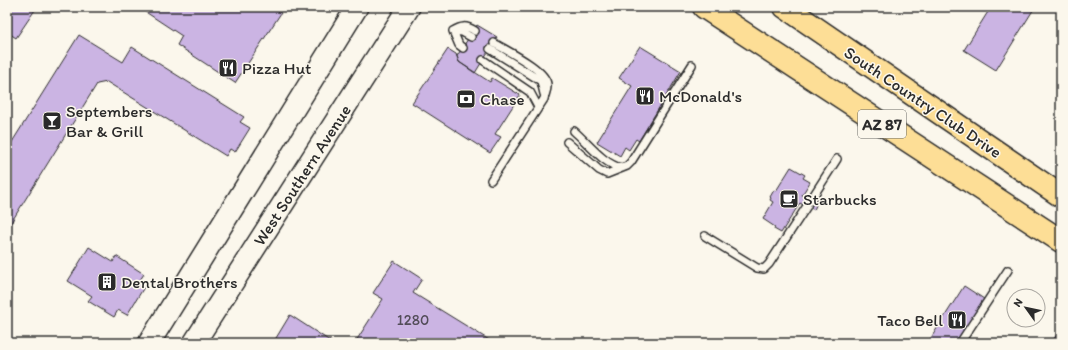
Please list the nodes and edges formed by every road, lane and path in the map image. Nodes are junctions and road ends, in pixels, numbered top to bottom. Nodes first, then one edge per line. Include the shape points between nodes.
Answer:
1 (357, 7) edge
2 (409, 7) edge
3 (704, 7) edge
4 (785, 7) edge
5 (473, 34) dead end
6 (492, 46) dead end
7 (463, 48) dead end
8 (483, 60) dead end
9 (692, 65) dead end
10 (538, 107) junction
11 (574, 131) dead end
12 (567, 142) dead end
13 (837, 159) dead end
14 (622, 168) junction
15 (491, 180) dead end
16 (1061, 196) edge
17 (705, 236) dead end
18 (1061, 241) edge
19 (1008, 270) dead end
20 (149, 343) edge
21 (194, 343) edge
22 (960, 343) edge

1 - 20 main road
2 - 21 main road, West Southern Avenue
3 - 18 main road, AZ 87
4 - 16 main road, South Country Club Drive / AZ 87
5 - 7 lane via 469,27 461,26 453,31
6 - 10 lane via 542,72 548,89
8 - 10 lane via 530,92
9 - 14 lane via 630,162
10 - 15 lane
11 - 14 lane via 608,162
12 - 14 lane via 606,174
13 - 17 lane via 770,264 764,268 757,268
19 - 22 lane

